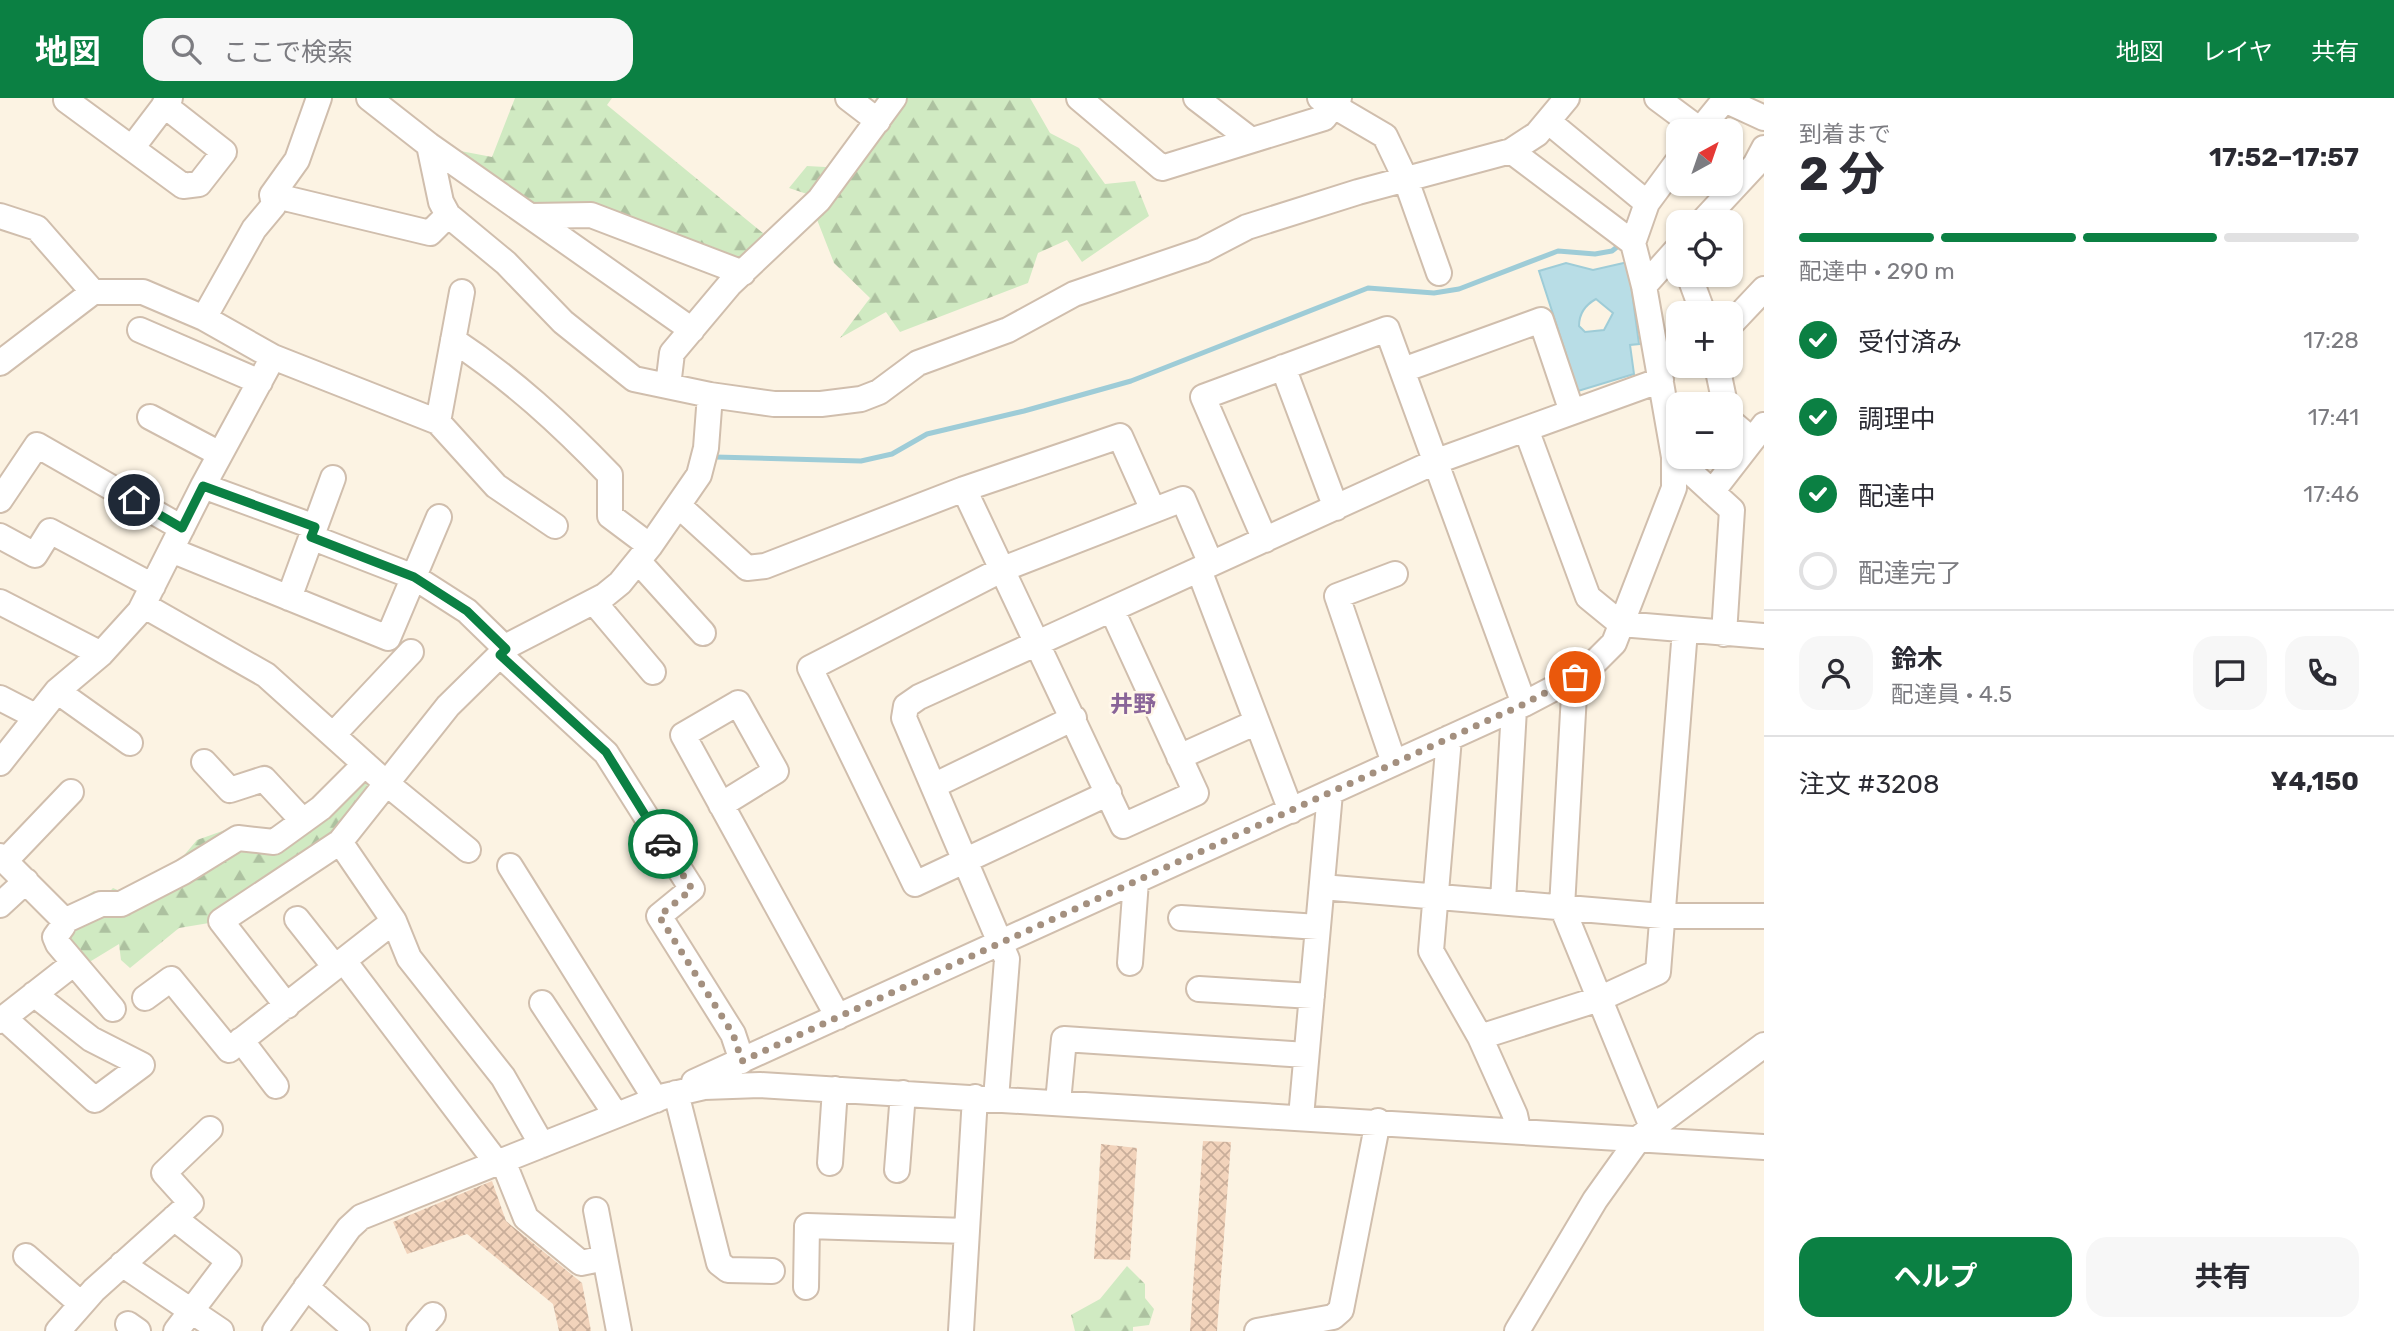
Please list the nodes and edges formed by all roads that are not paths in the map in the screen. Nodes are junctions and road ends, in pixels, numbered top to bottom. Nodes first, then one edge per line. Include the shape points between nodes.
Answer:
1 (319, 98) edge
2 (369, 98) edge
3 (848, 98) edge
4 (894, 98) edge
5 (1079, 98) edge
6 (1196, 98) edge
7 (1567, 98) edge
8 (1657, 98) edge
9 (1726, 99) edge
10 (66, 100) dead end
11 (1331, 101) edge
12 (167, 102) edge
13 (1764, 118) edge
14 (1685, 119) edge
15 (1709, 119) edge
16 (878, 121) junction
17 (1549, 122) junction
18 (1251, 140) junction
19 (429, 145) junction
20 (132, 148) junction
21 (1764, 148) edge
22 (1511, 151) junction
23 (1666, 177) edge
24 (1406, 180) junction
25 (272, 195) junction
26 (1647, 202) junction
27 (1713, 210) edge
28 (448, 215) junction
29 (0, 216) edge
30 (531, 216) junction
31 (1633, 243) junction
32 (1666, 261) edge
33 (743, 272) junction
34 (1439, 273) dead end
35 (1644, 286) junction
36 (1764, 289) edge
37 (93, 292) junction
38 (462, 292) dead end
39 (1743, 311) edge
40 (204, 318) junction
41 (140, 330) dead end
42 (692, 330) junction
43 (453, 340) junction
44 (274, 358) junction
45 (0, 363) edge
46 (1283, 367) junction
47 (1403, 370) junction
48 (1661, 380) junction
49 (260, 382) junction
50 (668, 386) junction
51 (710, 395) junction
52 (1666, 410) edge
53 (1572, 412) junction
54 (150, 417) dead end
55 (438, 422) junction
56 (1526, 429) junction
57 (1757, 432) edge
58 (220, 454) junction
59 (1437, 461) junction
60 (1674, 469) edge
61 (1687, 469) edge
62 (333, 478) dead end
63 (203, 486) junction
64 (964, 489) junction
65 (1712, 492) junction
66 (0, 500) edge
67 (680, 506) junction
68 (1336, 508) junction
69 (1153, 510) junction
70 (439, 517) dead end
71 (555, 526) dead end
72 (182, 528) junction
73 (313, 532) junction
74 (0, 536) edge
75 (1265, 540) junction
76 (171, 550) junction
77 (644, 554) junction
78 (1205, 567) junction
79 (1003, 569) junction
80 (1395, 574) dead end
81 (414, 577) junction
82 (148, 596) junction
83 (289, 598) junction
84 (0, 602) edge
85 (594, 602) junction
86 (1112, 610) junction
87 (1621, 624) junction
88 (1685, 630) junction
89 (702, 633) dead end
90 (1724, 634) junction
91 (1764, 636) edge
92 (1039, 642) junction
93 (411, 652) dead end
94 (503, 652) junction
95 (101, 654) junction
96 (653, 672) dead end
97 (1575, 677) junction
98 (57, 691) junction
99 (0, 698) edge
100 (1519, 706) junction
101 (35, 716) junction
102 (1074, 718) junction
103 (1257, 722) junction
104 (333, 735) junction
105 (1449, 738) junction
106 (130, 743) dead end
107 (1179, 757) junction
108 (204, 762) dead end
109 (0, 763) edge
110 (1394, 763) junction
111 (365, 764) junction
112 (386, 783) junction
113 (933, 786) junction
114 (71, 792) dead end
115 (1109, 793) junction
116 (1330, 793) junction
117 (721, 805) dead end
118 (1290, 811) junction
119 (303, 821) junction
120 (340, 842) junction
121 (468, 850) dead end
122 (3, 858) edge
123 (966, 862) junction
124 (510, 866) dead end
125 (26, 881) junction
126 (1136, 881) junction
127 (1321, 887) junction
128 (1436, 895) junction
129 (1503, 901) junction
130 (0, 905) edge
131 (1562, 907) junction
132 (1662, 916) junction
133 (1764, 916) edge
134 (1181, 918) dead end
135 (297, 919) dead end
136 (394, 921) junction
137 (62, 922) junction
138 (1318, 927) junction
139 (1000, 943) junction
140 (1130, 963) dead end
141 (73, 964) junction
142 (339, 964) junction
143 (1199, 989) dead end
144 (34, 994) junction
145 (1311, 996) junction
146 (145, 998) dead end
147 (1598, 999) junction
148 (542, 1003) dead end
149 (287, 1006) junction
150 (113, 1009) dead end
151 (838, 1017) junction
152 (2, 1019) edge
153 (1480, 1037) junction
154 (241, 1040) junction
155 (1764, 1045) edge
156 (1306, 1055) junction
157 (742, 1061) junction
158 (276, 1086) dead end
159 (835, 1089) junction
160 (904, 1093) junction
161 (665, 1096) junction
162 (985, 1098) junction
163 (1058, 1102) junction
164 (616, 1115) junction
165 (1301, 1117) junction
166 (1378, 1121) junction
167 (210, 1129) dead end
168 (1518, 1129) junction
169 (1646, 1132) junction
170 (542, 1145) junction
171 (1764, 1147) edge
172 (500, 1162) junction
173 (830, 1163) dead end
174 (897, 1170) dead end
175 (596, 1210) dead end
176 (174, 1218) junction
177 (967, 1231) junction
178 (26, 1256) dead end
179 (605, 1258) junction
180 (122, 1264) junction
181 (772, 1271) dead end
182 (306, 1287) junction
183 (806, 1287) dead end
184 (81, 1304) junction
185 (192, 1311) junction
186 (58, 1331) edge
187 (176, 1331) edge
188 (221, 1331) edge
189 (275, 1331) edge
190 (357, 1331) edge
191 (619, 1331) edge
192 (961, 1331) edge
193 (1257, 1331) edge
194 (1517, 1331) edge

1 - 25 street via 297,160
2 - 19 street
3 - 16 street
4 - 16 street
5 - 18 street via 1162,168
6 - 18 street
7 - 17 street
8 - 14 street
9 - 13 street
9 - 15 street
10 - 20 street
11 - 18 street via 1324,118
11 - 24 street via 1385,135
12 - 20 street
12 - 20 street via 224,152 198,184 183,186
16 - 33 street via 820,200
17 - 22 street
17 - 26 street
19 - 28 street
19 - 30 street
21 - 27 street via 1755,165
22 - 24 street
22 - 31 street
23 - 26 street
24 - 34 street
24 - 51 street via 1247,227 1203,250 1074,294 1008,330 918,363 878,393 861,399 774,404
25 - 28 street via 430,233
25 - 40 street via 274,205 254,229
26 - 31 street
28 - 50 street via 506,263 563,322 634,379
29 - 37 street via 37,228
30 - 33 street via 591,215
30 - 42 street
31 - 35 street
32 - 35 street
33 - 42 street
35 - 48 street
36 - 39 street
37 - 40 street via 143,292
37 - 45 street
38 - 43 street
40 - 44 street
41 - 49 street
42 - 50 street via 673,354
43 - 55 street
43 - 77 street via 498,370 610,475 610,516
44 - 49 street
44 - 55 street
46 - 47 street via 1387,329
46 - 68 street
46 - 75 street via 1203,397
47 - 53 street via 1541,320
47 - 59 street
48 - 52 street
48 - 53 street
49 - 58 street
50 - 51 street
51 - 67 street via 699,475
53 - 56 street
54 - 58 street
55 - 71 street via 496,486
56 - 59 street
56 - 87 street via 1588,597
57 - 65 street
58 - 63 street
59 - 68 street
59 - 100 street
60 - 87 street via 1674,488
61 - 65 street
62 - 73 street
63 - 72 street
63 - 73 street
64 - 67 street via 747,569
64 - 69 street via 1120,436
64 - 79 street
65 - 90 street via 1731,510
66 - 72 street via 37,445
67 - 77 street
68 - 75 street
69 - 78 street via 1183,499
69 - 79 street
70 - 81 street
72 - 76 street
73 - 81 street
73 - 83 street
74 - 82 street via 35,555 50,531
75 - 78 street
76 - 82 street
76 - 83 street
77 - 85 street via 620,583
77 - 89 street
78 - 86 street
78 - 103 street
79 - 92 street
79 - 123 street via 810,668 915,884
80 - 110 street via 1337,596
81 - 83 street via 388,638
81 - 94 street via 467,611
82 - 95 street
82 - 104 street via 266,675
84 - 95 street
85 - 94 street
85 - 96 street
86 - 92 street
86 - 107 street
87 - 88 street
87 - 97 street via 1614,643
88 - 90 street
88 - 132 street
90 - 91 street
92 - 102 street
92 - 113 street via 906,706 904,718
93 - 104 street
94 - 112 street via 448,706
94 - 157 street via 606,752 692,889 659,916 733,1034
95 - 98 street
97 - 100 street
97 - 131 street
98 - 101 street
98 - 106 street
99 - 101 street
100 - 105 street
100 - 129 street
101 - 109 street
102 - 113 street
102 - 115 street
103 - 107 street
103 - 118 street
104 - 111 street
105 - 110 street
105 - 128 street
107 - 115 street via 1196,793 1124,826
108 - 119 street via 230,790 264,779
110 - 116 street
111 - 112 street
111 - 119 street
112 - 120 street
112 - 121 street
113 - 123 street
114 - 122 street
115 - 123 street
116 - 118 street
116 - 127 street
117 - 151 street
118 - 126 street
119 - 137 street via 274,842 238,838 121,904 101,904
120 - 136 street
120 - 149 street via 221,921
122 - 125 street
123 - 139 street
124 - 161 street
125 - 130 street
125 - 137 street
126 - 139 street
126 - 140 street
127 - 128 street
127 - 138 street
128 - 129 street
128 - 153 street via 1431,951
129 - 131 street
131 - 132 street
131 - 147 street
132 - 133 street
132 - 147 street via 1658,972
134 - 138 street
135 - 142 street
136 - 142 street
136 - 170 street via 409,958 503,1077
137 - 141 street via 55,937
138 - 145 street
139 - 151 street
139 - 162 street via 1007,959
141 - 144 street
141 - 150 street
142 - 149 street
142 - 172 street
143 - 145 street
144 - 152 street
144 - 152 street via 91,1039 142,1065 95,1100
145 - 156 street
146 - 154 street via 171,979 229,1049
147 - 153 street
147 - 169 street
148 - 164 street
149 - 154 street
151 - 157 street
153 - 168 street
154 - 158 street
155 - 169 street
156 - 163 street via 1064,1039
156 - 165 street
157 - 161 street
159 - 160 street
159 - 161 street via 704,1087
159 - 173 street
160 - 162 street
160 - 174 street
161 - 164 street
161 - 181 street via 719,1263 728,1270
162 - 163 street
162 - 177 street
163 - 165 street
164 - 170 street
165 - 166 street
166 - 168 street
166 - 193 street via 1340,1310 1333,1317
167 - 176 street via 164,1173 191,1203
168 - 169 street
169 - 171 street
169 - 194 street via 1595,1199
170 - 172 street
172 - 179 street via 526,1218 581,1263
172 - 182 street via 361,1217
175 - 179 street
176 - 180 street
176 - 185 street via 229,1261
177 - 183 street via 807,1226
177 - 192 street
178 - 184 street
179 - 191 street
180 - 184 street
180 - 185 street
182 - 189 street
182 - 190 street
184 - 186 street
185 - 187 street
185 - 188 street

